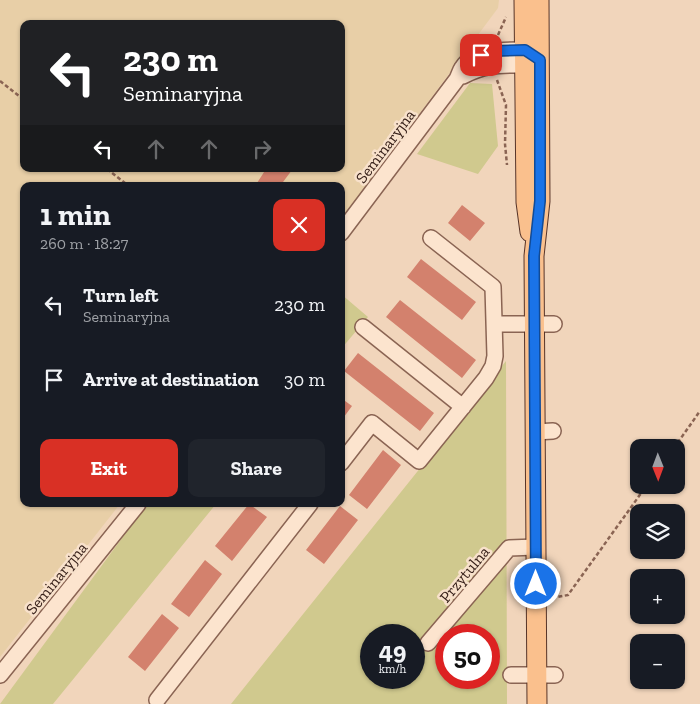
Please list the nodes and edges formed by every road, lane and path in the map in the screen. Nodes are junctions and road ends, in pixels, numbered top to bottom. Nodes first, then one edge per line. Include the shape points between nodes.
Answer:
1 (524, 0) edge
2 (539, 0) edge
3 (509, 12) dead end
4 (496, 40) dead end
5 (530, 58) junction
6 (0, 81) edge
7 (20, 97) edge
8 (111, 172) edge
9 (123, 182) edge
10 (345, 228) edge
11 (431, 238) dead end
12 (495, 324) junction
13 (534, 324) junction
14 (554, 324) dead end
15 (363, 328) dead end
16 (463, 406) junction
17 (700, 411) edge
18 (680, 439) edge
19 (345, 458) edge
20 (641, 494) edge
21 (136, 507) edge
22 (308, 507) edge
23 (536, 547) junction
24 (536, 602) junction
25 (428, 643) dead end
26 (0, 675) edge
27 (511, 675) dead end
28 (546, 675) junction
29 (157, 700) dead end
30 (536, 704) edge

1 - 5 main road
2 - 5 main road
3 - 4 path
5 - 10 street, Seminaryjna via 483,66 457,79
5 - 13 main road via 540,201 534,256
6 - 7 path
8 - 9 path
11 - 12 street via 494,287
12 - 13 street
12 - 16 street via 493,366
13 - 14 street
13 - 23 main road via 544,432
15 - 16 street
16 - 19 street via 418,461 372,423
17 - 18 path
20 - 24 path via 568,595
21 - 26 street, Seminaryjna
22 - 29 street
23 - 24 main road
23 - 25 street, Przytulna via 509,548
24 - 28 main road
27 - 28 street
28 - 30 main road

